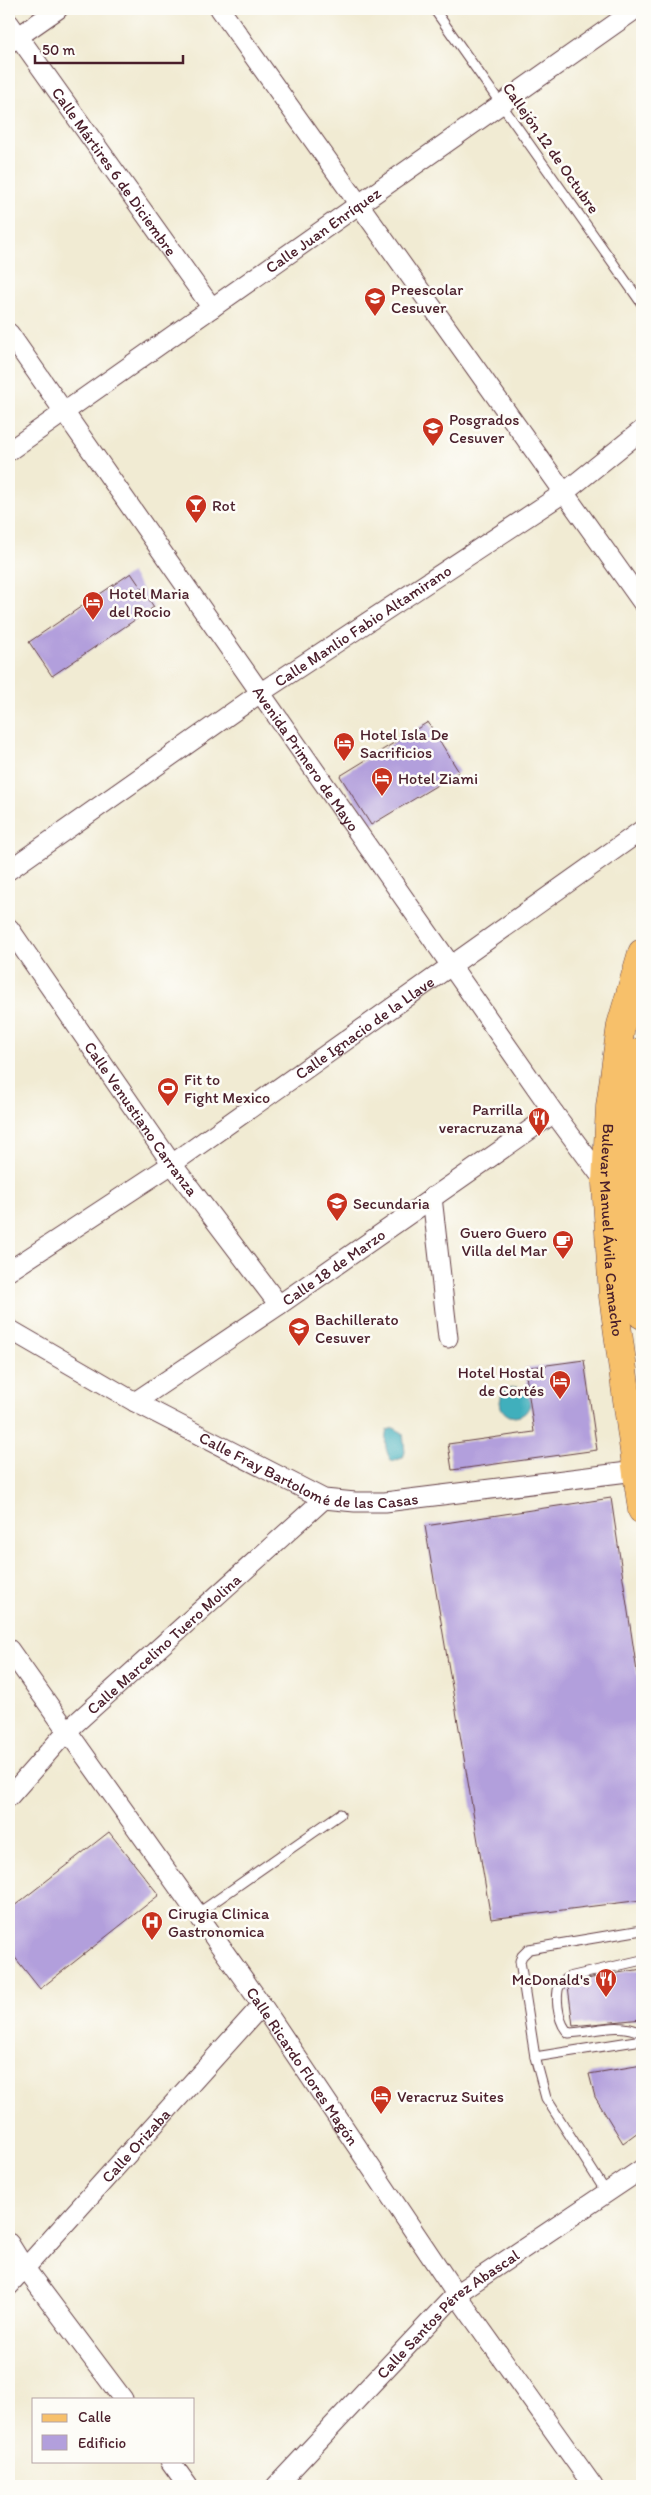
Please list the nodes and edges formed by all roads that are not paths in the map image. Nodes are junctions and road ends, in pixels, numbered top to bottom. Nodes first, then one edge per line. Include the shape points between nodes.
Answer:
1 (58, 9) edge
2 (220, 9) edge
3 (434, 9) edge
4 (636, 9) edge
5 (12, 34) edge
6 (502, 104) junction
7 (360, 203) junction
8 (642, 304) edge
9 (212, 308) junction
10 (9, 332) edge
11 (64, 412) junction
12 (642, 430) edge
13 (9, 451) edge
14 (565, 492) junction
15 (642, 602) edge
16 (260, 693) junction
17 (642, 830) edge
18 (9, 870) edge
19 (9, 928) edge
20 (642, 952) edge
21 (452, 967) junction
22 (642, 1051) edge
23 (554, 1113) junction
24 (172, 1164) junction
25 (606, 1183) junction
26 (432, 1197) junction
27 (9, 1271) edge
28 (279, 1305) junction
29 (642, 1315) edge
30 (9, 1329) edge
31 (448, 1338) dead end
32 (135, 1402) junction
33 (636, 1471) junction
34 (324, 1499) junction
35 (642, 1510) edge
36 (9, 1649) edge
37 (67, 1731) junction
38 (9, 1797) edge
39 (340, 1814) dead end
40 (197, 1914) junction
41 (642, 1930) edge
42 (642, 1960) edge
43 (262, 2005) junction
44 (642, 2032) edge
45 (642, 2040) edge
46 (535, 2057) junction
47 (642, 2169) edge
48 (606, 2192) junction
49 (9, 2243) edge
50 (24, 2267) junction
51 (9, 2286) edge
52 (456, 2294) junction
53 (122, 2398) edge
54 (171, 2462) edge
55 (188, 2486) edge
56 (276, 2486) edge
57 (593, 2486) edge

1 - 5 street
2 - 7 street
3 - 6 lane, Callejón 12 de Octubre
4 - 6 street, Calle Juan Enríquez
5 - 9 street, Calle Mártires 6 de Diciembre
6 - 7 street, Calle Juan Enríquez
6 - 8 lane, Callejón 12 de Octubre
7 - 9 street, Calle Juan Enríquez
7 - 14 street
9 - 11 street, Calle Juan Enríquez
10 - 11 street, Avenida Primero de Mayo
11 - 13 street, Calle Juan Enríquez
11 - 16 street, Avenida Primero de Mayo
12 - 14 street, Calle Manlio Fabio Altamirano
14 - 15 street
14 - 16 street, Calle Manlio Fabio Altamirano
16 - 18 street, Calle Manlio Fabio Altamirano
16 - 21 street, Avenida Primero de Mayo
17 - 21 street, Calle Ignacio de la Llave
19 - 24 street, Calle Venustiano Carranza
20 - 25 main road, Bulevar Manuel Ávila Camacho via 621,1026 610,1107
21 - 23 street, Avenida Primero de Mayo
21 - 24 street, Calle Ignacio de la Llave
22 - 29 main road, Bulevar Manuel Ávila Camacho via 630,1139 635,1262
23 - 25 street, Avenida Primero de Mayo
23 - 26 street, Calle 18 de Marzo
24 - 27 street, Calle Ignacio de la Llave
24 - 28 street, Calle Venustiano Carranza
25 - 33 main road, Bulevar Manuel Ávila Camacho via 613,1296
26 - 28 street, Calle 18 de Marzo
26 - 31 street
28 - 32 street, Calle 18 de Marzo
30 - 32 street, Calle Fray Bartolomé de las Casas
32 - 34 street, Calle Fray Bartolomé de las Casas
33 - 34 street, Calle Fray Bartolomé de las Casas via 385,1502
33 - 35 main road, Bulevar Manuel Ávila Camacho
34 - 37 street, Calle Marcelino Tuero Molina
36 - 37 street, Calle Ricardo Flores Magón
37 - 38 street, Calle Marcelino Tuero Molina
37 - 40 street, Calle Ricardo Flores Magón
39 - 40 lane
40 - 43 street, Calle Ricardo Flores Magón
41 - 46 lane via 529,1949 522,1956 520,1961
42 - 44 lane via 569,1977 558,1990 559,2014 563,2028 569,2033 618,2026
43 - 50 street, Calle Orizaba
43 - 52 street, Calle Ricardo Flores Magón
45 - 46 lane
46 - 48 lane via 546,2098
47 - 48 street, Calle Santos Pérez Abascal
48 - 52 street, Calle Santos Pérez Abascal
49 - 50 street
50 - 51 street, Calle Orizaba
50 - 53 street
52 - 56 street, Calle Santos Pérez Abascal
52 - 57 street, Calle Ricardo Flores Magón
54 - 55 street

